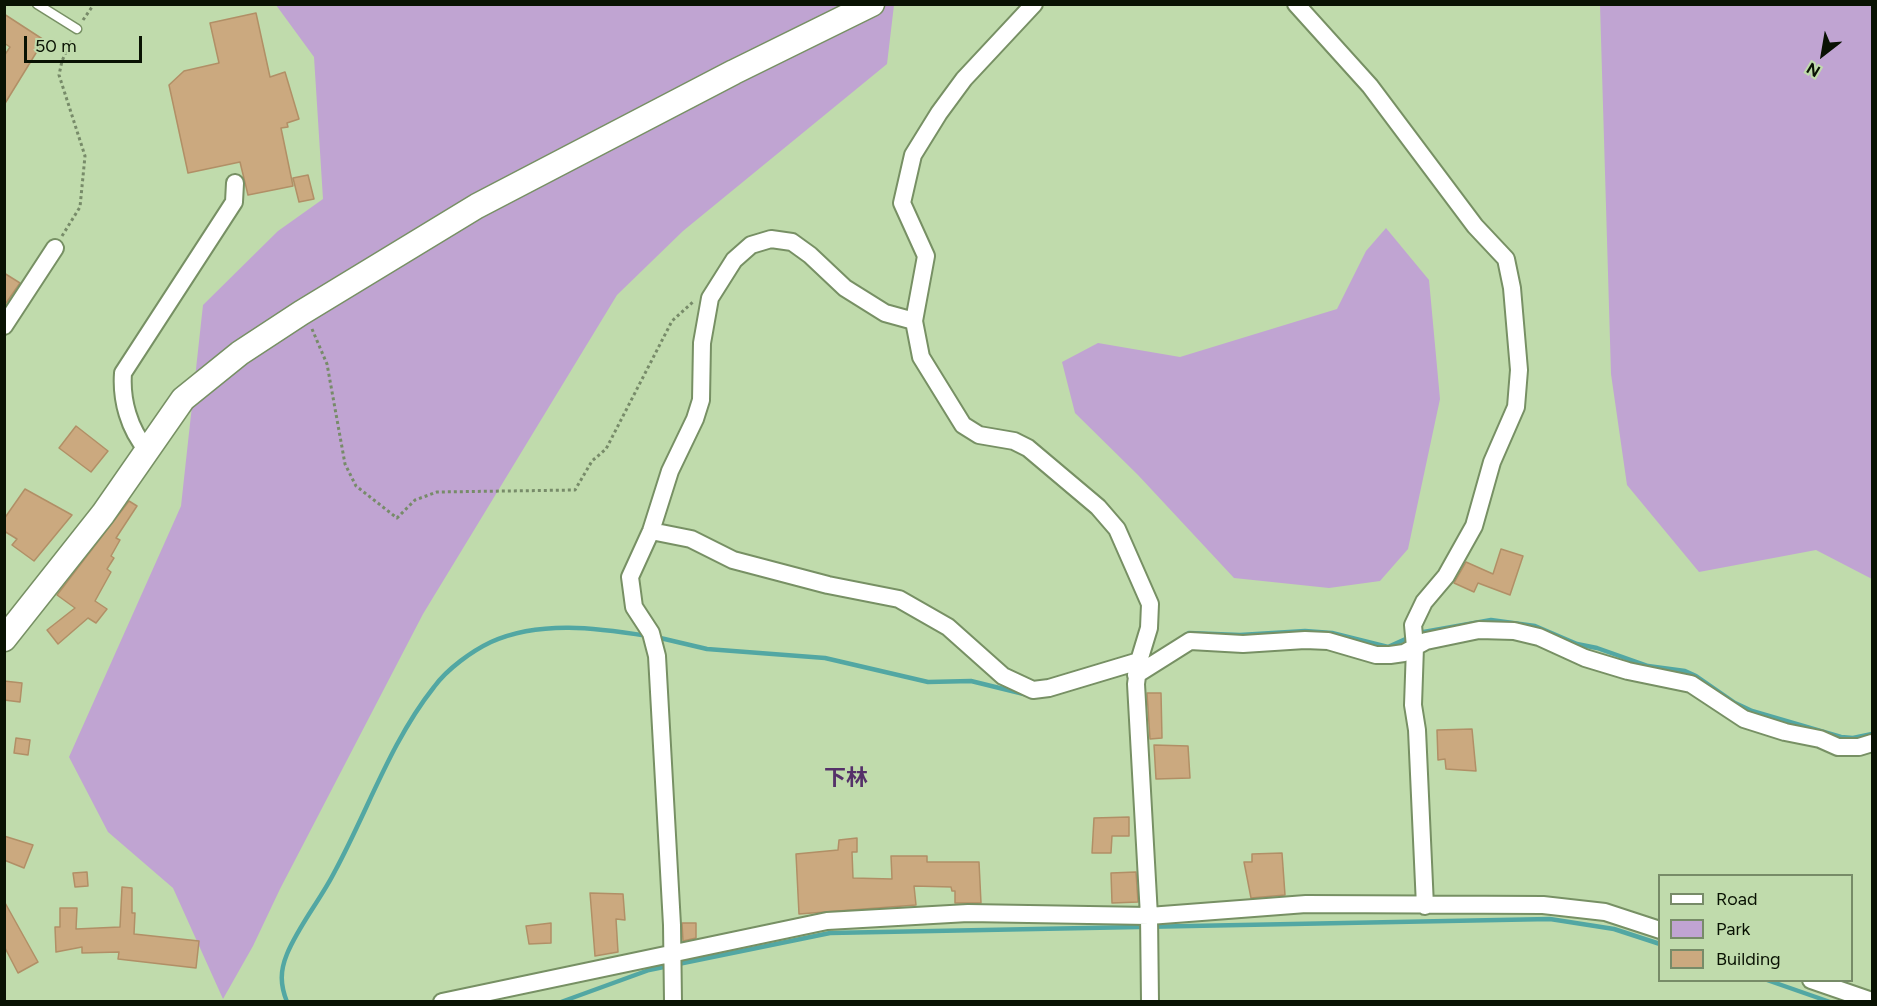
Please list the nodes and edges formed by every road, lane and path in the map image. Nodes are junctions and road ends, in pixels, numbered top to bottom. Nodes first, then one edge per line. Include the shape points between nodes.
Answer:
1 (36, 4) edge
2 (94, 4) edge
3 (872, 4) edge
4 (1034, 4) edge
5 (1296, 4) edge
6 (77, 29) junction
7 (235, 183) dead end
8 (55, 248) joint
9 (710, 298) junction
10 (301, 313) junction
11 (914, 321) junction
12 (4, 326) edge
13 (147, 450) junction
14 (651, 531) junction
15 (4, 639) edge
16 (1414, 639) junction
17 (1137, 668) junction
18 (1872, 742) edge
19 (1425, 906) junction
20 (1149, 924) junction
21 (1658, 930) edge
22 (672, 962) junction
23 (1814, 982) edge
24 (1872, 1001) edge
25 (442, 1002) edge
26 (673, 1002) edge
27 (1150, 1002) edge

1 - 6 lane
2 - 6 path
3 - 10 street via 487,201
4 - 11 street via 964,79 914,155 902,203 926,256
5 - 16 street via 1370,87 1475,226 1506,259 1512,288 1519,370 1516,407 1492,462 1474,526 1446,576 1424,602
6 - 8 path via 59,75 85,156 80,207
7 - 13 street via 234,201 123,373 122,395 139,440
8 - 12 street
9 - 10 path via 687,304 672,321 606,449 592,461 575,490 437,492 415,500 397,518 356,486 345,464 327,364
9 - 11 street via 734,260 751,245 771,238 792,242 845,288 885,313
9 - 14 street via 702,343 701,400 670,471
10 - 13 street via 202,381 183,399
11 - 17 street via 921,357 963,425 979,435 1014,441 1028,448 1098,507 1117,529 1150,604 1149,628
13 - 15 street via 103,514
14 - 17 street via 692,539 733,560 899,599 948,627 1003,676 1034,690
14 - 22 street via 630,584 634,607 652,637 657,656
16 - 17 street via 1404,653 1376,656 1328,641 1190,641
16 - 18 street via 1426,641 1479,630 1514,631 1628,671 1691,684 1744,719 1785,732 1838,747 1859,747
16 - 19 street via 1413,705
17 - 20 street
19 - 20 street via 1306,904
19 - 21 street via 1543,905 1583,909
20 - 22 street via 968,914 827,921
20 - 27 street
22 - 25 street
22 - 26 street
23 - 24 street

